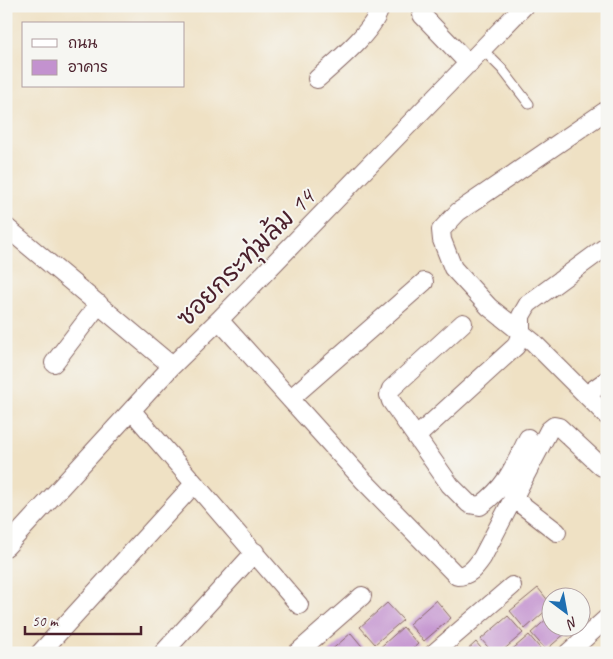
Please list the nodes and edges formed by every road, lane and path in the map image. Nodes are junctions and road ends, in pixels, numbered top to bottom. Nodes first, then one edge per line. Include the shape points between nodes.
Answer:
1 (380, 6) edge
2 (524, 6) edge
3 (422, 15) dead end
4 (482, 50) junction
5 (469, 64) junction
6 (317, 79) dead end
7 (529, 104) dead end
8 (607, 110) edge
9 (6, 227) edge
10 (607, 246) edge
11 (424, 282) dead end
12 (99, 304) junction
13 (218, 320) junction
14 (463, 323) dead end
15 (521, 333) junction
16 (54, 363) dead end
17 (172, 366) junction
18 (607, 380) edge
19 (586, 396) junction
20 (290, 399) junction
21 (132, 411) junction
22 (607, 416) edge
23 (416, 436) junction
24 (528, 438) dead end
25 (602, 467) dead end
26 (194, 484) junction
27 (512, 498) junction
28 (557, 532) dead end
29 (10, 538) edge
30 (255, 552) junction
31 (512, 586) dead end
32 (362, 596) dead end
33 (299, 605) dead end
34 (607, 618) edge
35 (40, 653) edge
36 (163, 653) edge
37 (297, 653) edge
38 (434, 653) edge
39 (568, 653) edge

1 - 6 street via 367,30
2 - 4 street, ซอยกระทุ่มล้ม 14
3 - 5 street
4 - 5 street, ซอยกระทุ่มล้ม 14
4 - 7 lane via 502,69
5 - 13 street, ซอยกระทุ่มล้ม 14
8 - 15 street via 458,212 441,230 453,268 489,307
9 - 12 street
10 - 15 street via 528,304 521,316
11 - 20 street
12 - 16 street
12 - 17 street
13 - 17 street, ซอยกระทุ่มล้ม 14
13 - 20 street
14 - 23 street via 391,389 391,400
15 - 19 street
15 - 23 street via 516,346
17 - 21 street, ซอยกระทุ่มล้ม 14
18 - 19 street
19 - 22 street
20 - 27 street via 456,576 464,576 477,565
21 - 26 street
21 - 29 street, ซอยกระทุ่มล้ม 14
23 - 24 street via 450,485 470,504 480,506 494,496 508,479
25 - 27 street via 554,426
26 - 30 street
26 - 35 street
27 - 28 street
30 - 33 street
30 - 36 street
31 - 38 street
32 - 37 street
34 - 39 street

